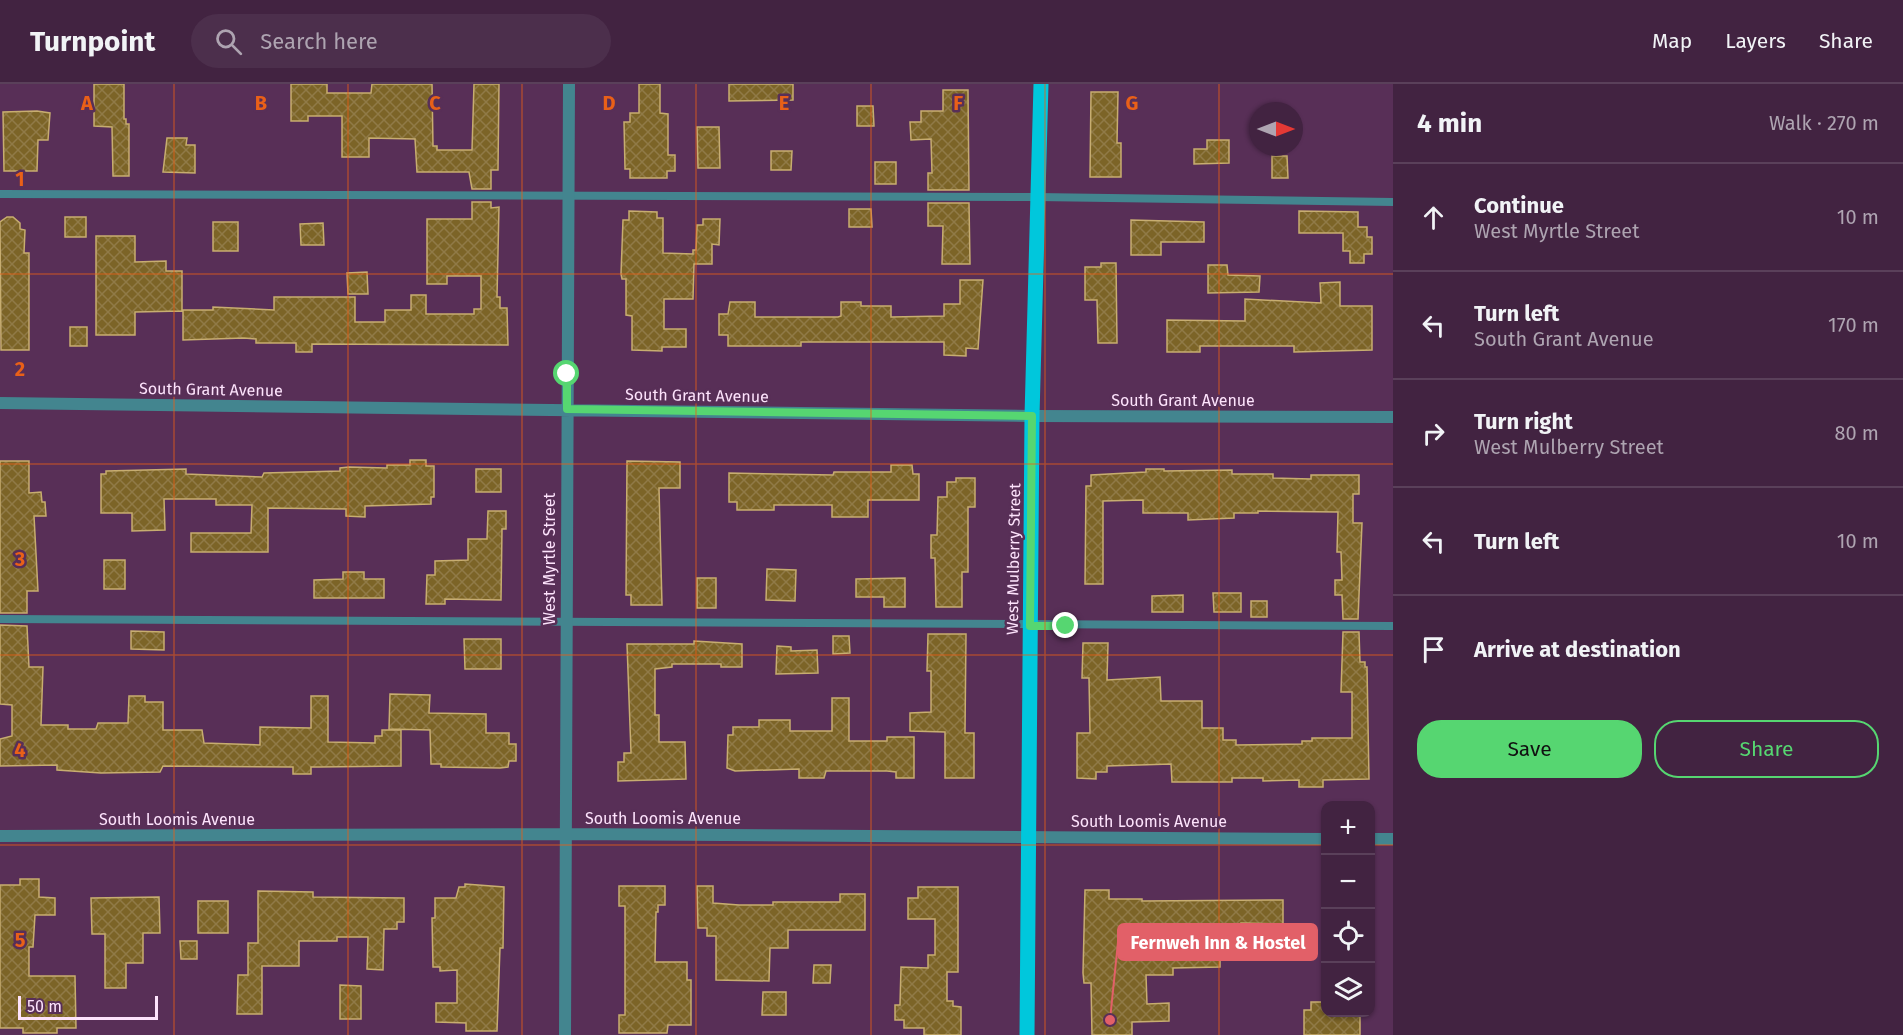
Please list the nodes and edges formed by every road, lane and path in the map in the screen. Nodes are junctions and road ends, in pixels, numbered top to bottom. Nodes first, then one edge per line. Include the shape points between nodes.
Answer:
1 (569, 84) edge
2 (1041, 84) edge
3 (0, 194) edge
4 (567, 196) junction
5 (1037, 197) junction
6 (1393, 202) edge
7 (0, 404) edge
8 (567, 409) junction
9 (1032, 416) junction
10 (1393, 417) edge
11 (0, 620) edge
12 (566, 622) junction
13 (1030, 626) junction
14 (1393, 626) edge
15 (566, 834) junction
16 (0, 836) edge
17 (1029, 837) junction
18 (1321, 839) edge
19 (1375, 839) edge
20 (1393, 839) edge
21 (565, 1035) edge
22 (1027, 1035) edge

1 - 4 street, West Myrtle Street
2 - 5 main road, West Mulberry Street
3 - 4 lane
4 - 5 lane
4 - 8 street, West Myrtle Street
5 - 6 lane
5 - 9 main road, West Mulberry Street
7 - 8 street, South Grant Avenue
8 - 9 street, South Grant Avenue
8 - 12 street, West Myrtle Street
9 - 10 street, South Grant Avenue
9 - 13 main road, West Mulberry Street
11 - 12 lane
12 - 13 lane
12 - 15 street, West Myrtle Street
13 - 14 lane
13 - 17 main road, West Mulberry Street
15 - 16 street, South Loomis Avenue
15 - 17 street, South Loomis Avenue
15 - 21 street, West Myrtle Street
17 - 18 street, South Loomis Avenue
17 - 22 main road, West Mulberry Street
19 - 20 street

